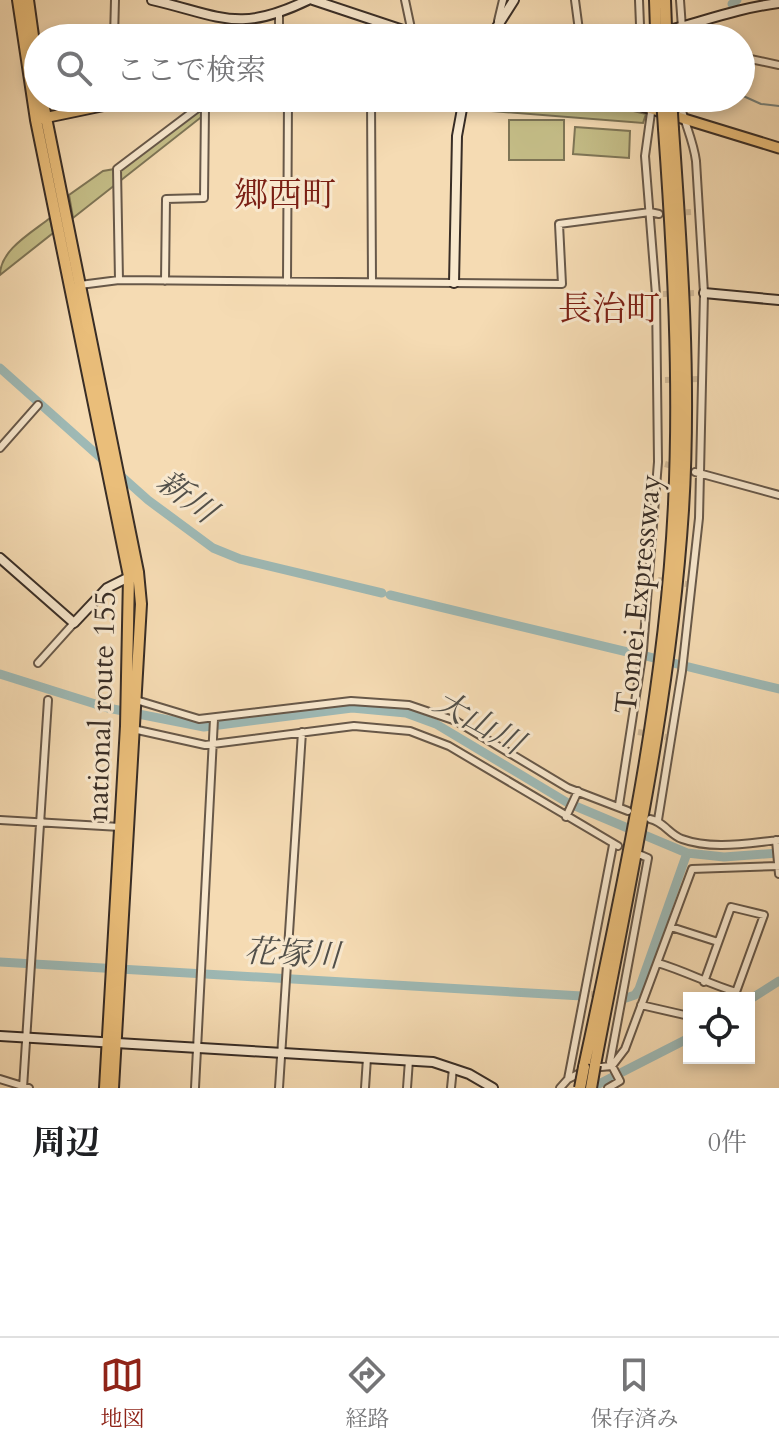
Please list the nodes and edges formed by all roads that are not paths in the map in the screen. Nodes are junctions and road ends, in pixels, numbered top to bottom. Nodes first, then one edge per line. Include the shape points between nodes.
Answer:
1 (18, 0) edge
2 (28, 0) edge
3 (115, 0) edge
4 (152, 0) edge
5 (310, 0) edge
6 (405, 0) edge
7 (503, 0) edge
8 (514, 0) edge
9 (575, 0) edge
10 (639, 0) edge
11 (655, 0) edge
12 (665, 0) edge
13 (680, 0) edge
14 (180, 3) edge
15 (755, 3) edge
16 (779, 3) edge
17 (279, 14) junction
18 (31, 24) edge
19 (114, 24) edge
20 (279, 24) edge
21 (384, 24) edge
22 (410, 24) edge
23 (497, 24) edge
24 (498, 24) edge
25 (578, 24) edge
26 (640, 24) edge
27 (663, 24) edge
28 (666, 24) edge
29 (670, 24) edge
30 (693, 24) edge
31 (24, 31) edge
32 (779, 58) edge
33 (755, 60) edge
34 (779, 65) edge
35 (40, 112) edge
36 (41, 112) edge
37 (71, 112) edge
38 (192, 112) edge
39 (205, 112) edge
40 (288, 112) edge
41 (371, 112) edge
42 (461, 112) edge
43 (651, 112) edge
44 (665, 112) edge
45 (670, 112) edge
46 (670, 112) edge
47 (682, 112) edge
48 (41, 119) junction
49 (683, 119) junction
50 (669, 129) junction
51 (779, 148) edge
52 (650, 212) junction
53 (691, 212) tunnel mouth
54 (700, 212) junction
55 (659, 214) tunnel mouth
56 (119, 280) junction
57 (165, 281) junction
58 (287, 282) junction
59 (372, 282) junction
60 (454, 283) junction
61 (80, 285) junction
62 (699, 293) junction
63 (779, 300) edge
64 (38, 405) dead end
65 (0, 448) edge
66 (112, 466) junction
67 (698, 473) junction
68 (779, 495) edge
69 (0, 558) edge
70 (134, 574) junction
71 (74, 623) junction
72 (38, 663) dead end
73 (132, 698) junction
74 (48, 700) dead end
75 (214, 720) junction
76 (130, 728) junction
77 (302, 732) junction
78 (215, 742) junction
79 (577, 793) junction
80 (619, 805) junction
81 (567, 816) junction
82 (643, 818) junction
83 (0, 820) edge
84 (40, 822) junction
85 (120, 827) junction
86 (777, 842) edge
87 (627, 847) junction
88 (778, 865) edge
89 (779, 874) edge
90 (671, 927) junction
91 (718, 942) junction
92 (658, 963) junction
93 (704, 982) junction
94 (624, 993) junction
95 (616, 995) tunnel mouth
96 (621, 1005) junction
97 (640, 1007) junction
98 (683, 1015) edge
99 (0, 1036) edge
100 (26, 1038) junction
101 (112, 1043) junction
102 (197, 1047) junction
103 (283, 1052) junction
104 (367, 1058) junction
105 (409, 1060) junction
106 (589, 1066) junction
107 (453, 1068) junction
108 (613, 1068) junction
109 (0, 1079) edge
110 (568, 1079) junction
111 (25, 1087) edge
112 (105, 1088) edge
113 (113, 1088) edge
114 (195, 1088) edge
115 (279, 1088) edge
116 (365, 1088) edge
117 (407, 1088) edge
118 (451, 1088) edge
119 (493, 1088) edge
120 (560, 1088) edge
121 (580, 1088) edge
122 (591, 1088) edge
123 (608, 1088) edge

1 - 31 highway, national route 155
2 - 18 highway
3 - 19 street
4 - 14 street
5 - 17 street
5 - 21 street
6 - 22 street
7 - 23 street
8 - 24 street
9 - 25 street
10 - 26 street
11 - 27 highway
12 - 28 highway
13 - 29 street
14 - 17 street via 209,18 242,21
15 - 16 street
15 - 30 street
17 - 20 street
32 - 34 street
33 - 34 street
35 - 48 highway, national route 155
36 - 48 highway, national route 155
37 - 48 main road
38 - 56 street via 117,169
39 - 57 street via 204,198 166,199
40 - 58 street
41 - 59 street
42 - 60 street
43 - 52 street via 645,148
44 - 50 highway, Tomei Expressway, bridge
45 - 49 main road
46 - 50 highway, Tomei Expressway, bridge
47 - 49 street
48 - 61 highway, national route 155
48 - 66 highway, national route 155
49 - 51 main road
49 - 54 street via 694,138
50 - 82 highway, Tomei Expressway via 677,407 674,507 664,653
52 - 55 street
52 - 60 street via 559,224 562,284
52 - 80 street via 659,295 662,463 635,732
53 - 54 street
54 - 62 street
56 - 57 street
56 - 61 street
57 - 58 street
58 - 59 street
59 - 60 street
61 - 66 highway, national route 155
62 - 63 street
62 - 67 street
64 - 65 street
66 - 70 highway, national route 155
66 - 70 highway, national route 155
67 - 68 street
67 - 82 street via 690,584 669,737
69 - 71 street
70 - 71 street via 107,588
70 - 73 highway, national route 155
71 - 72 street
73 - 75 street
73 - 76 highway, national route 155
74 - 84 street
75 - 78 street
75 - 79 street via 351,701 409,705 456,721
76 - 78 street via 189,743
76 - 85 highway, national route 155
76 - 101 highway, national route 155
77 - 78 street
77 - 81 street via 369,726 427,736
77 - 103 street
78 - 102 street
79 - 80 street
79 - 81 street
80 - 82 street
81 - 87 street
82 - 86 street via 679,839 701,844
82 - 87 highway, Tomei Expressway
83 - 84 street
84 - 85 street
84 - 100 street
85 - 101 highway, national route 155
86 - 88 street
87 - 94 street via 648,858
87 - 106 highway, Tomei Expressway
87 - 110 street
88 - 89 street
88 - 90 street via 692,869
90 - 91 street
90 - 92 street
91 - 93 street
91 - 93 street via 731,907 764,915 736,992
92 - 93 street
92 - 97 street
94 - 95 street
94 - 96 street
96 - 97 street
96 - 108 street
97 - 98 street
97 - 108 street
99 - 100 street
100 - 101 street
100 - 111 street
101 - 102 street
101 - 112 highway, national route 155
101 - 113 highway, national route 155
102 - 103 street
102 - 114 street
103 - 104 street
103 - 115 street
104 - 105 street
104 - 116 street
105 - 107 street
105 - 117 street
106 - 121 highway, Tomei Expressway, bridge
106 - 122 highway, Tomei Expressway, bridge
107 - 118 street
107 - 119 street
108 - 110 street via 590,1068
108 - 123 street via 619,1079
109 - 111 street
110 - 120 street

